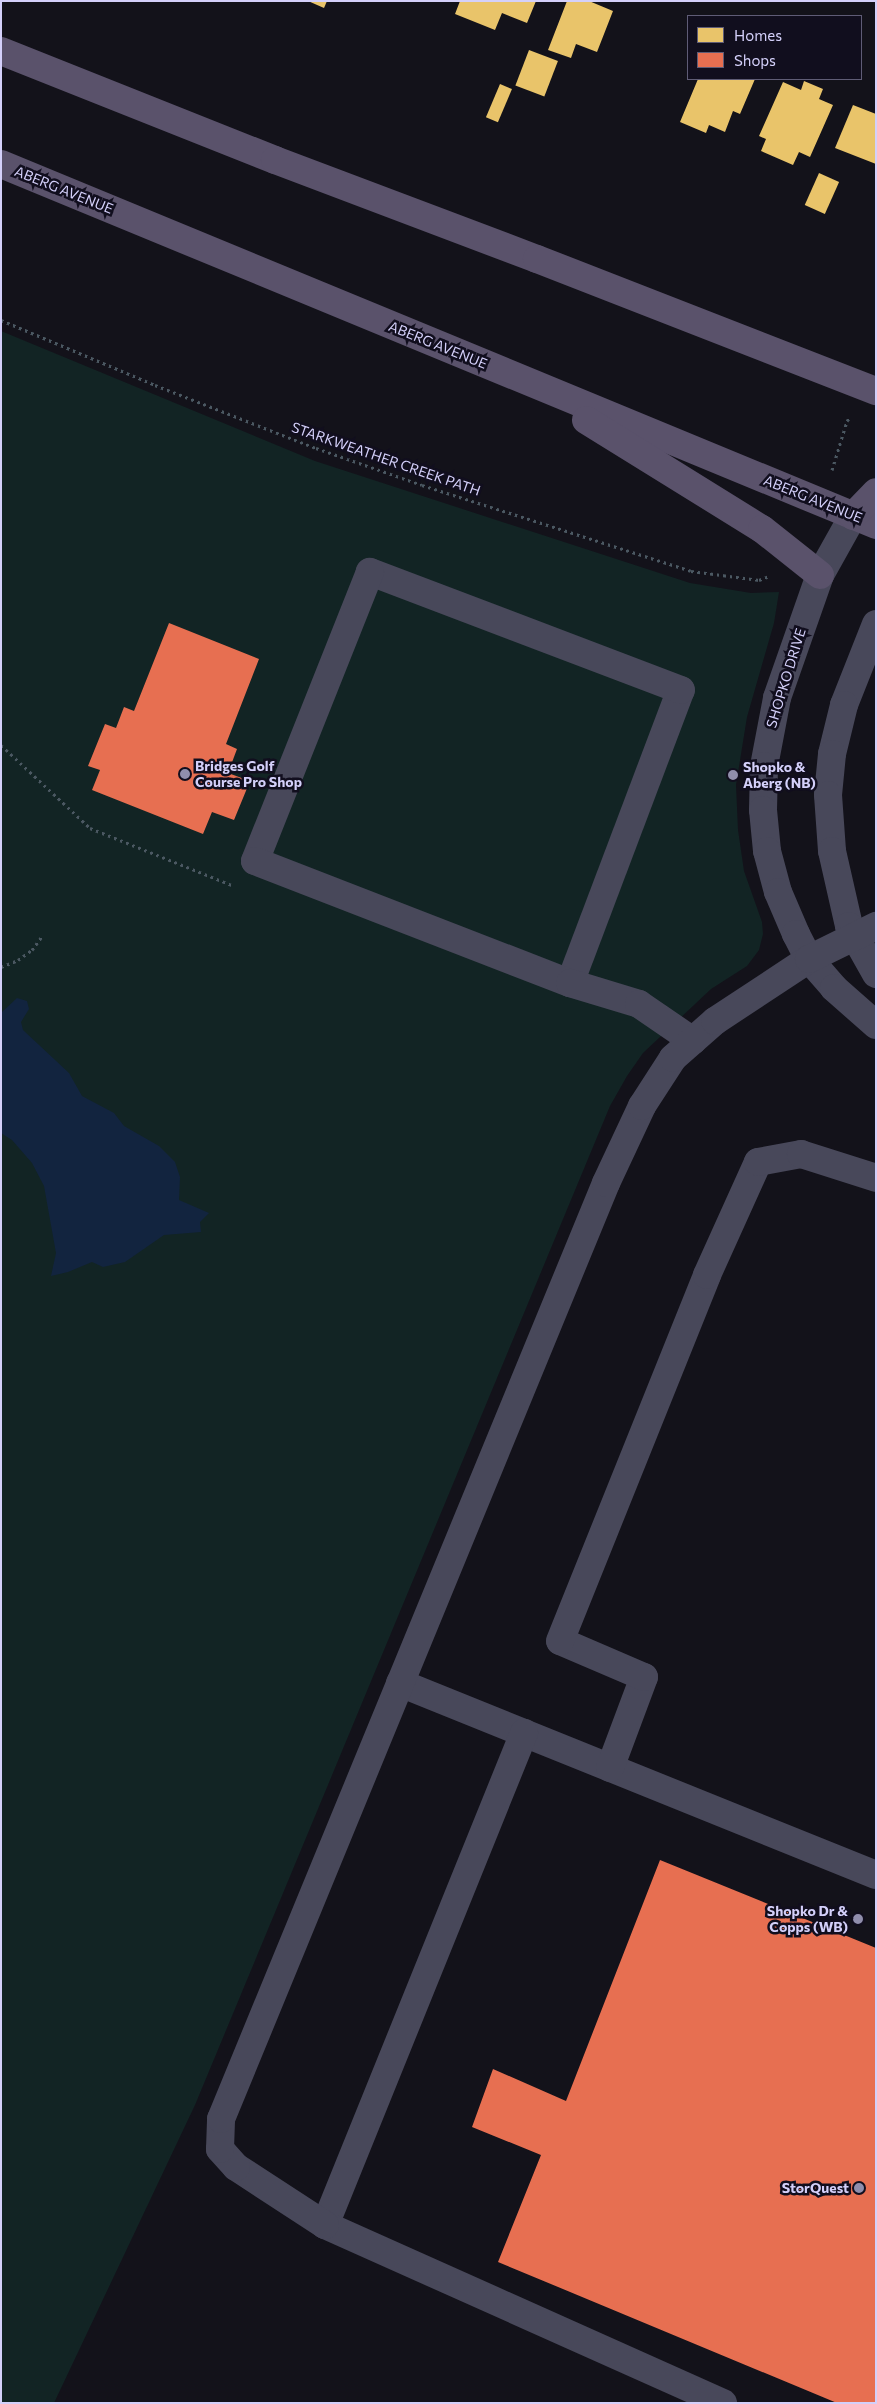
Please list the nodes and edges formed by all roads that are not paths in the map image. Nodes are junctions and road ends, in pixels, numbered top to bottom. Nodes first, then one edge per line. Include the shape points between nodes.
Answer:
1 (1, 51) edge
2 (1, 164) edge
3 (538, 386) junction
4 (876, 391) edge
5 (876, 492) edge
6 (864, 520) edge
7 (820, 575) junction
8 (876, 624) edge
9 (865, 931) edge
10 (809, 959) junction
11 (876, 974) edge
12 (570, 983) junction
13 (876, 1025) edge
14 (693, 1041) junction
15 (876, 1178) edge
16 (400, 1683) junction
17 (524, 1733) junction
18 (610, 1768) junction
19 (876, 1876) edge
20 (325, 2225) junction
21 (723, 2403) edge

1 - 4 main road via 266,157
2 - 3 main road, ABERG AVENUE
3 - 6 main road, ABERG AVENUE
3 - 7 main road via 599,428 762,529
5 - 6 main road
6 - 7 street, SHOPKO DRIVE
7 - 10 street, SHOPKO DRIVE via 777,698 764,766 763,810 767,851 778,892
8 - 9 street via 844,704 832,754 828,795 832,851 849,926
9 - 10 street
9 - 11 street
10 - 13 street, SHOPKO DRIVE via 834,988
10 - 14 street via 715,1021
12 - 12 street via 255,861 370,572 681,690
12 - 14 street via 639,1004
14 - 16 street via 673,1058 642,1106 606,1183
15 - 18 street via 801,1154 758,1162 707,1275 560,1641 644,1677
16 - 17 street
16 - 20 street via 221,2119 220,2149 236,2167
17 - 18 street
17 - 20 street
18 - 19 street
20 - 21 street

